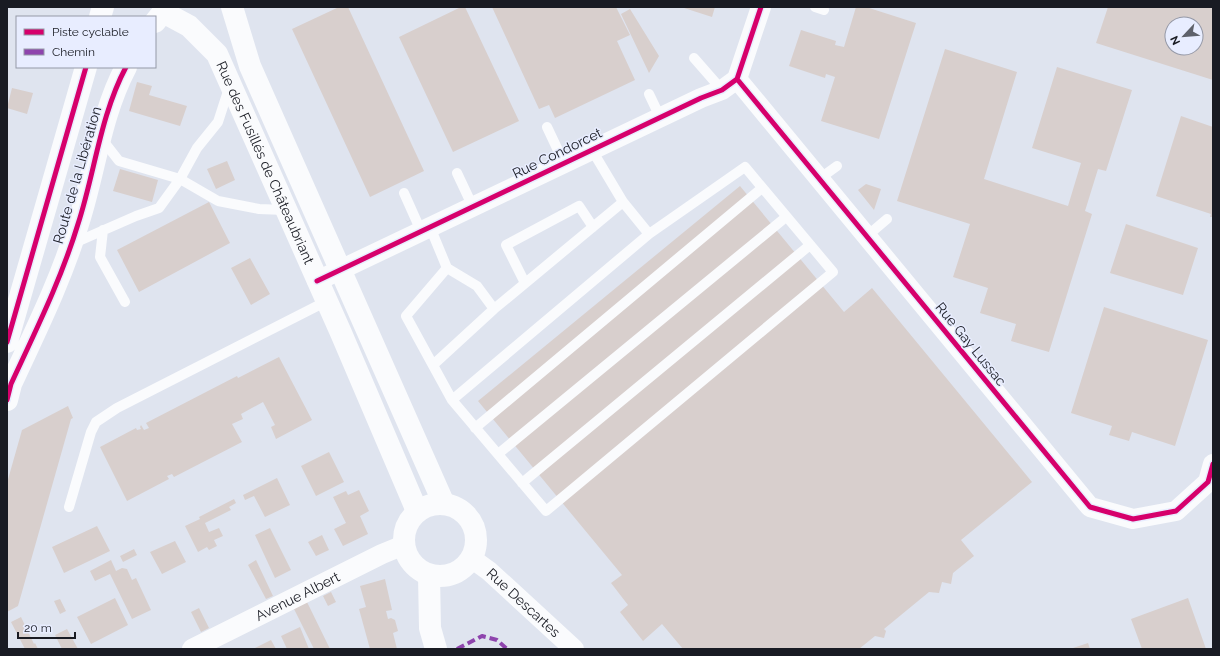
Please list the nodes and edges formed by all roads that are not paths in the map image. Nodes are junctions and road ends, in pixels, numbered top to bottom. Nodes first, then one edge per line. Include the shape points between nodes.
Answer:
1 (761, 7) edge
2 (236, 9) edge
3 (160, 12) edge
4 (694, 58) dead end
5 (86, 68) edge
6 (126, 68) edge
7 (230, 84) junction
8 (729, 85) junction
9 (648, 94) dead end
10 (660, 117) junction
11 (547, 127) dead end
12 (101, 138) junction
13 (592, 150) junction
14 (564, 163) junction
15 (837, 166) dead end
16 (457, 172) dead end
17 (180, 179) junction
18 (819, 179) junction
19 (762, 188) junction
20 (404, 193) dead end
21 (623, 202) junction
22 (473, 206) junction
23 (285, 210) junction
24 (786, 217) junction
25 (887, 219) dead end
26 (593, 228) junction
27 (426, 229) junction
28 (103, 230) junction
29 (649, 234) junction
30 (867, 236) junction
31 (71, 245) junction
32 (810, 245) junction
33 (447, 268) junction
34 (340, 269) junction
35 (317, 281) junction
36 (525, 283) junction
37 (327, 301) junction
38 (125, 302) dead end
39 (494, 309) junction
40 (7, 342) edge
41 (433, 365) junction
42 (7, 400) edge
43 (452, 400) junction
44 (475, 428) junction
45 (498, 454) junction
46 (1212, 473) edge
47 (522, 483) junction
48 (444, 504) junction
49 (69, 507) dead end
50 (417, 511) junction
51 (404, 545) junction
52 (471, 558) junction
53 (429, 575) junction
54 (192, 649) edge
55 (436, 649) edge
56 (574, 649) edge

1 - 8 street
2 - 34 main road, Rue des Fusillés de Châteaubriant via 250,66
3 - 7 main road, Rue des Fusillés de Châteaubriant via 189,26 217,54
4 - 8 lane
5 - 40 main road, Route de la Libération
6 - 12 main road, Route de la Libération via 107,112
7 - 17 lane via 218,122 197,148
7 - 23 main road, Rue des Fusillés de Châteaubriant
8 - 10 street, Rue Condorcet
8 - 18 street, Rue Gay Lussac
9 - 10 lane
10 - 13 street, Rue Condorcet
11 - 14 lane
12 - 17 lane via 119,161
12 - 31 main road, Route de la Libération
13 - 14 street, Rue Condorcet
13 - 21 lane
14 - 22 street, Rue Condorcet
15 - 18 lane
16 - 22 lane
17 - 23 lane via 218,201 259,209
17 - 28 lane via 159,208
18 - 30 street, Rue Gay Lussac
19 - 24 lane
19 - 29 lane via 745,167
19 - 44 lane
20 - 27 lane
21 - 26 lane
21 - 29 lane
22 - 27 street, Rue Condorcet
23 - 35 main road, Rue des Fusillés de Châteaubriant
24 - 32 lane
24 - 45 lane
25 - 30 lane
26 - 36 lane
26 - 36 lane via 579,206 506,245
27 - 33 lane
27 - 34 street, Rue Condorcet
28 - 31 lane
28 - 38 lane via 100,257
29 - 43 lane
30 - 46 street, Rue Gay Lussac via 1090,507 1133,519 1176,511 1208,482
31 - 42 main road, Route de la Libération via 11,384
32 - 47 lane
32 - 47 lane via 833,272 546,511
33 - 39 lane via 477,286
33 - 41 lane via 406,316
34 - 35 street, Rue Condorcet
34 - 48 main road, Rue des Fusillés de Châteaubriant
35 - 37 main road, Rue des Fusillés de Châteaubriant
36 - 39 lane
37 - 49 lane via 117,408 96,422
37 - 50 main road, Rue des Fusillés de Châteaubriant
39 - 41 lane
41 - 43 lane
43 - 44 lane
44 - 45 lane
45 - 47 lane
48 - 50 main road via 430,505
48 - 52 main road via 460,510 472,523 476,541
50 - 51 main road via 406,526
51 - 53 main road via 408,558 417,568
51 - 54 street, Avenue Albert
52 - 53 main road via 460,570 445,576
52 - 56 street, Rue Descartes
53 - 55 main road via 430,628

